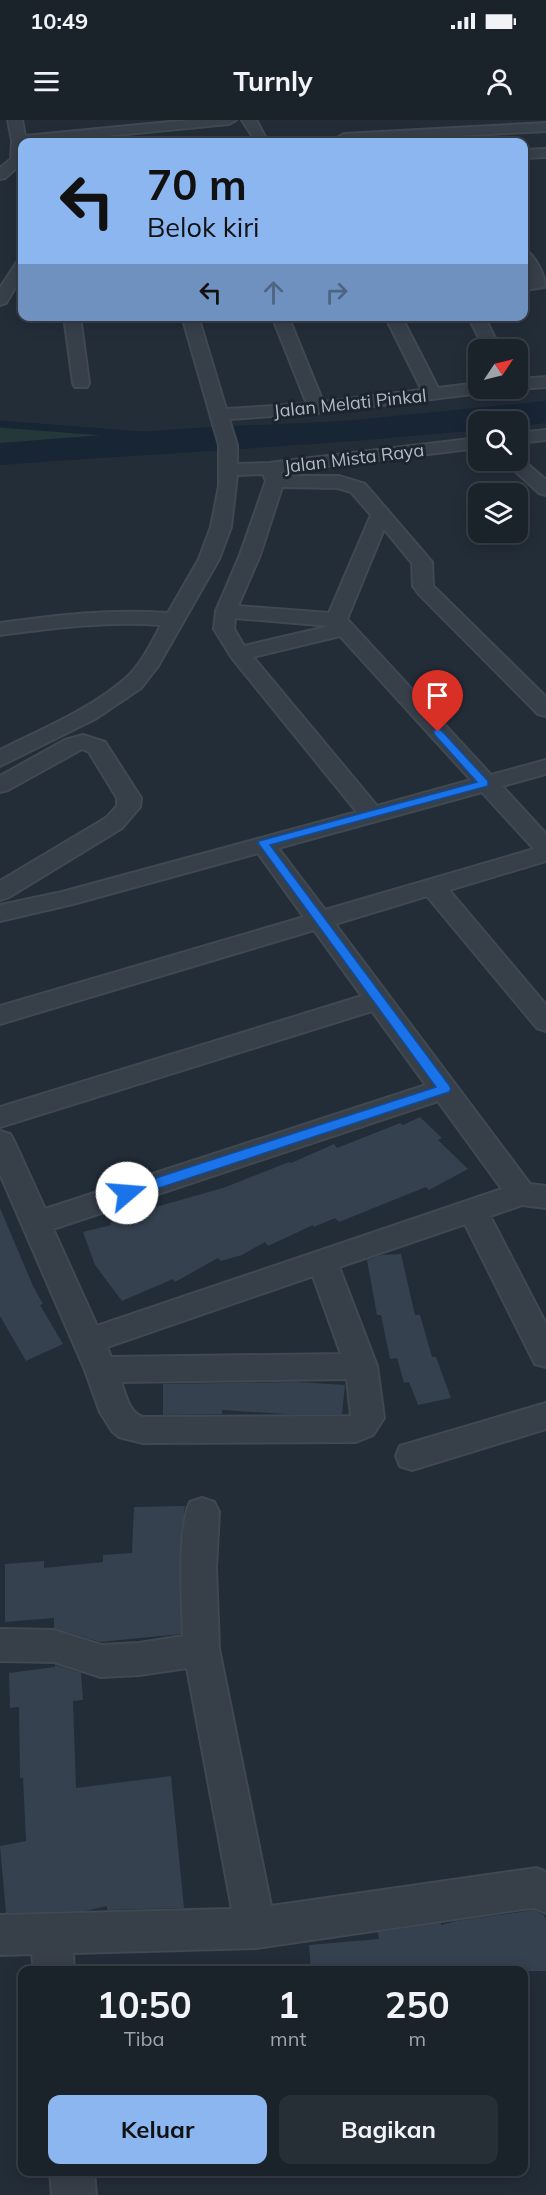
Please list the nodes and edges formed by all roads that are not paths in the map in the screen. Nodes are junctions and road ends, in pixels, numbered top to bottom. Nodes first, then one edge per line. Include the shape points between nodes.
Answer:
1 (15, 120) edge
2 (229, 120) edge
3 (249, 120) edge
4 (546, 127) edge
5 (342, 137) edge
6 (18, 138) edge
7 (49, 138) edge
8 (260, 138) edge
9 (546, 153) edge
10 (528, 154) edge
11 (18, 166) edge
12 (0, 176) edge
13 (528, 256) edge
14 (546, 256) edge
15 (0, 267) edge
16 (18, 267) edge
17 (528, 267) edge
18 (18, 273) edge
19 (536, 288) edge
20 (0, 301) edge
21 (18, 303) edge
22 (73, 321) edge
23 (191, 321) edge
24 (282, 321) edge
25 (396, 321) edge
26 (479, 321) edge
27 (488, 339) edge
28 (546, 382) edge
29 (81, 383) dead end
30 (528, 383) edge
31 (468, 390) edge
32 (433, 394) junction
33 (317, 408) junction
34 (220, 420) junction
35 (546, 435) edge
36 (528, 437) edge
37 (468, 445) edge
38 (229, 470) junction
39 (525, 471) edge
40 (272, 474) junction
41 (546, 489) edge
42 (380, 515) junction
43 (226, 612) junction
44 (173, 620) junction
45 (340, 625) junction
46 (0, 629) edge
47 (239, 654) junction
48 (546, 709) edge
49 (0, 759) edge
50 (546, 766) edge
51 (484, 783) junction
52 (0, 785) edge
53 (371, 814) junction
54 (263, 843) junction
55 (546, 848) edge
56 (546, 853) edge
57 (433, 887) junction
58 (0, 892) edge
59 (0, 913) edge
60 (320, 921) junction
61 (379, 1000) junction
62 (0, 1015) edge
63 (546, 1022) edge
64 (444, 1089) junction
65 (0, 1117) edge
66 (0, 1141) edge
67 (533, 1196) edge
68 (473, 1210) junction
69 (37, 1223) junction
70 (322, 1261) junction
71 (88, 1341) junction
72 (546, 1355) edge
73 (361, 1366) junction
74 (101, 1370) junction
75 (546, 1416) edge
76 (412, 1456) dead end
77 (202, 1512) dead end
78 (0, 1645) edge
79 (201, 1649) junction
80 (546, 1893) edge
81 (256, 1928) junction
82 (0, 1935) edge
83 (52, 1952) edge
84 (72, 2176) edge
85 (74, 2195) edge

1 - 6 street
2 - 7 street
3 - 8 street
4 - 5 street
9 - 10 street
11 - 12 street
13 - 14 street
15 - 16 street
17 - 19 street
18 - 20 street
20 - 21 street
22 - 29 street
23 - 34 street
24 - 33 street
25 - 32 street
26 - 27 street
28 - 30 street
31 - 32 street, Jalan Melati Pinkal
32 - 33 street, Jalan Melati Pinkal
33 - 34 street, Jalan Melati Pinkal
34 - 38 street via 228,445
35 - 36 street
37 - 40 street, Jalan Mista Raya
38 - 40 street, Jalan Mista Raya
38 - 44 street via 222,527 209,559
39 - 41 street
40 - 42 street via 351,484
40 - 43 street via 250,555
42 - 45 street
42 - 48 street via 422,562 426,590
43 - 45 street
43 - 47 street via 224,628
44 - 46 street via 124,615
44 - 49 street via 151,662 133,683 87,714
45 - 47 street
45 - 51 street
47 - 53 street
50 - 51 street
51 - 53 street
51 - 55 street
52 - 58 street via 83,742 97,747 129,798 128,807 114,823
53 - 54 street
54 - 59 street
54 - 60 street
56 - 57 street
57 - 60 street
57 - 63 street
60 - 61 street
60 - 62 street
61 - 64 street
61 - 65 street
64 - 67 street
64 - 69 street
66 - 69 street
67 - 68 street
68 - 70 street
68 - 72 street
69 - 71 street
70 - 71 street
70 - 73 street
71 - 74 street
73 - 74 street
73 - 74 street via 368,1418 356,1429 131,1428 116,1412
75 - 76 street
77 - 79 street
78 - 79 street via 54,1646 101,1661
79 - 81 street
80 - 81 street via 537,1888 524,1889
81 - 83 street
82 - 83 street
84 - 85 street

